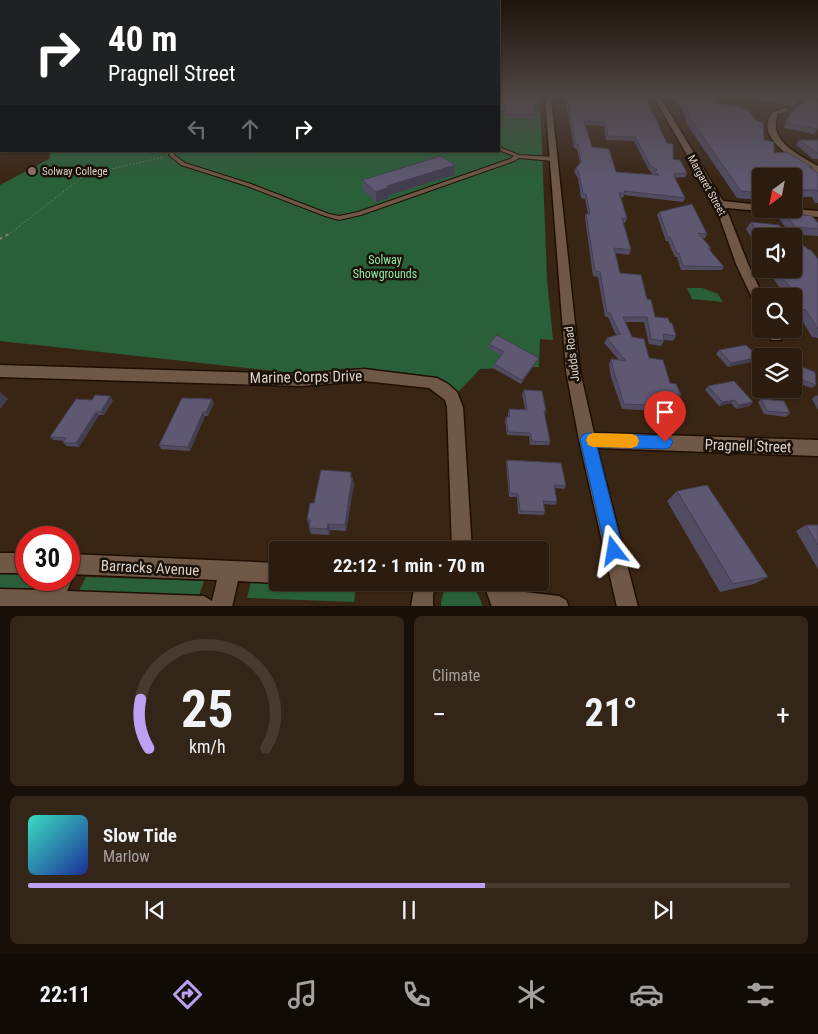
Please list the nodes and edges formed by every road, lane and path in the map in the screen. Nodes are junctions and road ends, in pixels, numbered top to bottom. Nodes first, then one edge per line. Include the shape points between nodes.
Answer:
1 (551, 125) edge
2 (674, 125) edge
3 (770, 125) edge
4 (500, 148) edge
5 (172, 153) edge
6 (518, 156) junction
7 (554, 159) junction
8 (818, 170) edge
9 (720, 204) junction
10 (752, 207) edge
11 (802, 212) edge
12 (818, 214) edge
13 (0, 239) edge
14 (753, 288) edge
15 (0, 371) edge
16 (587, 440) junction
17 (818, 448) edge
18 (462, 541) edge
19 (0, 563) edge
20 (15, 563) edge
21 (80, 569) edge
22 (230, 571) junction
23 (269, 573) edge
24 (56, 591) edge
25 (424, 591) edge
26 (499, 596) edge
27 (0, 599) edge
28 (50, 602) junction
29 (204, 606) edge
30 (221, 606) edge
31 (422, 606) edge
32 (559, 606) edge
33 (628, 606) edge

1 - 7 street, Judds Road
2 - 9 street, Margaret Street
3 - 8 street via 778,143
4 - 6 lane
5 - 6 lane via 183,164 339,218 359,214
5 - 13 path via 85,175
6 - 7 lane
7 - 16 street, Judds Road via 573,371
9 - 10 street
9 - 14 street, Margaret Street
11 - 12 street
15 - 18 street, Marine Corps Drive via 302,380 364,375 432,382 444,388 456,407
16 - 17 street, Pragnell Street
16 - 33 street, Judds Road
19 - 20 street
21 - 22 street, Barracks Avenue
22 - 23 street, Barracks Avenue
22 - 30 street
24 - 28 street, Barracks Avenue
25 - 31 street
26 - 32 street
27 - 28 street
28 - 29 street

